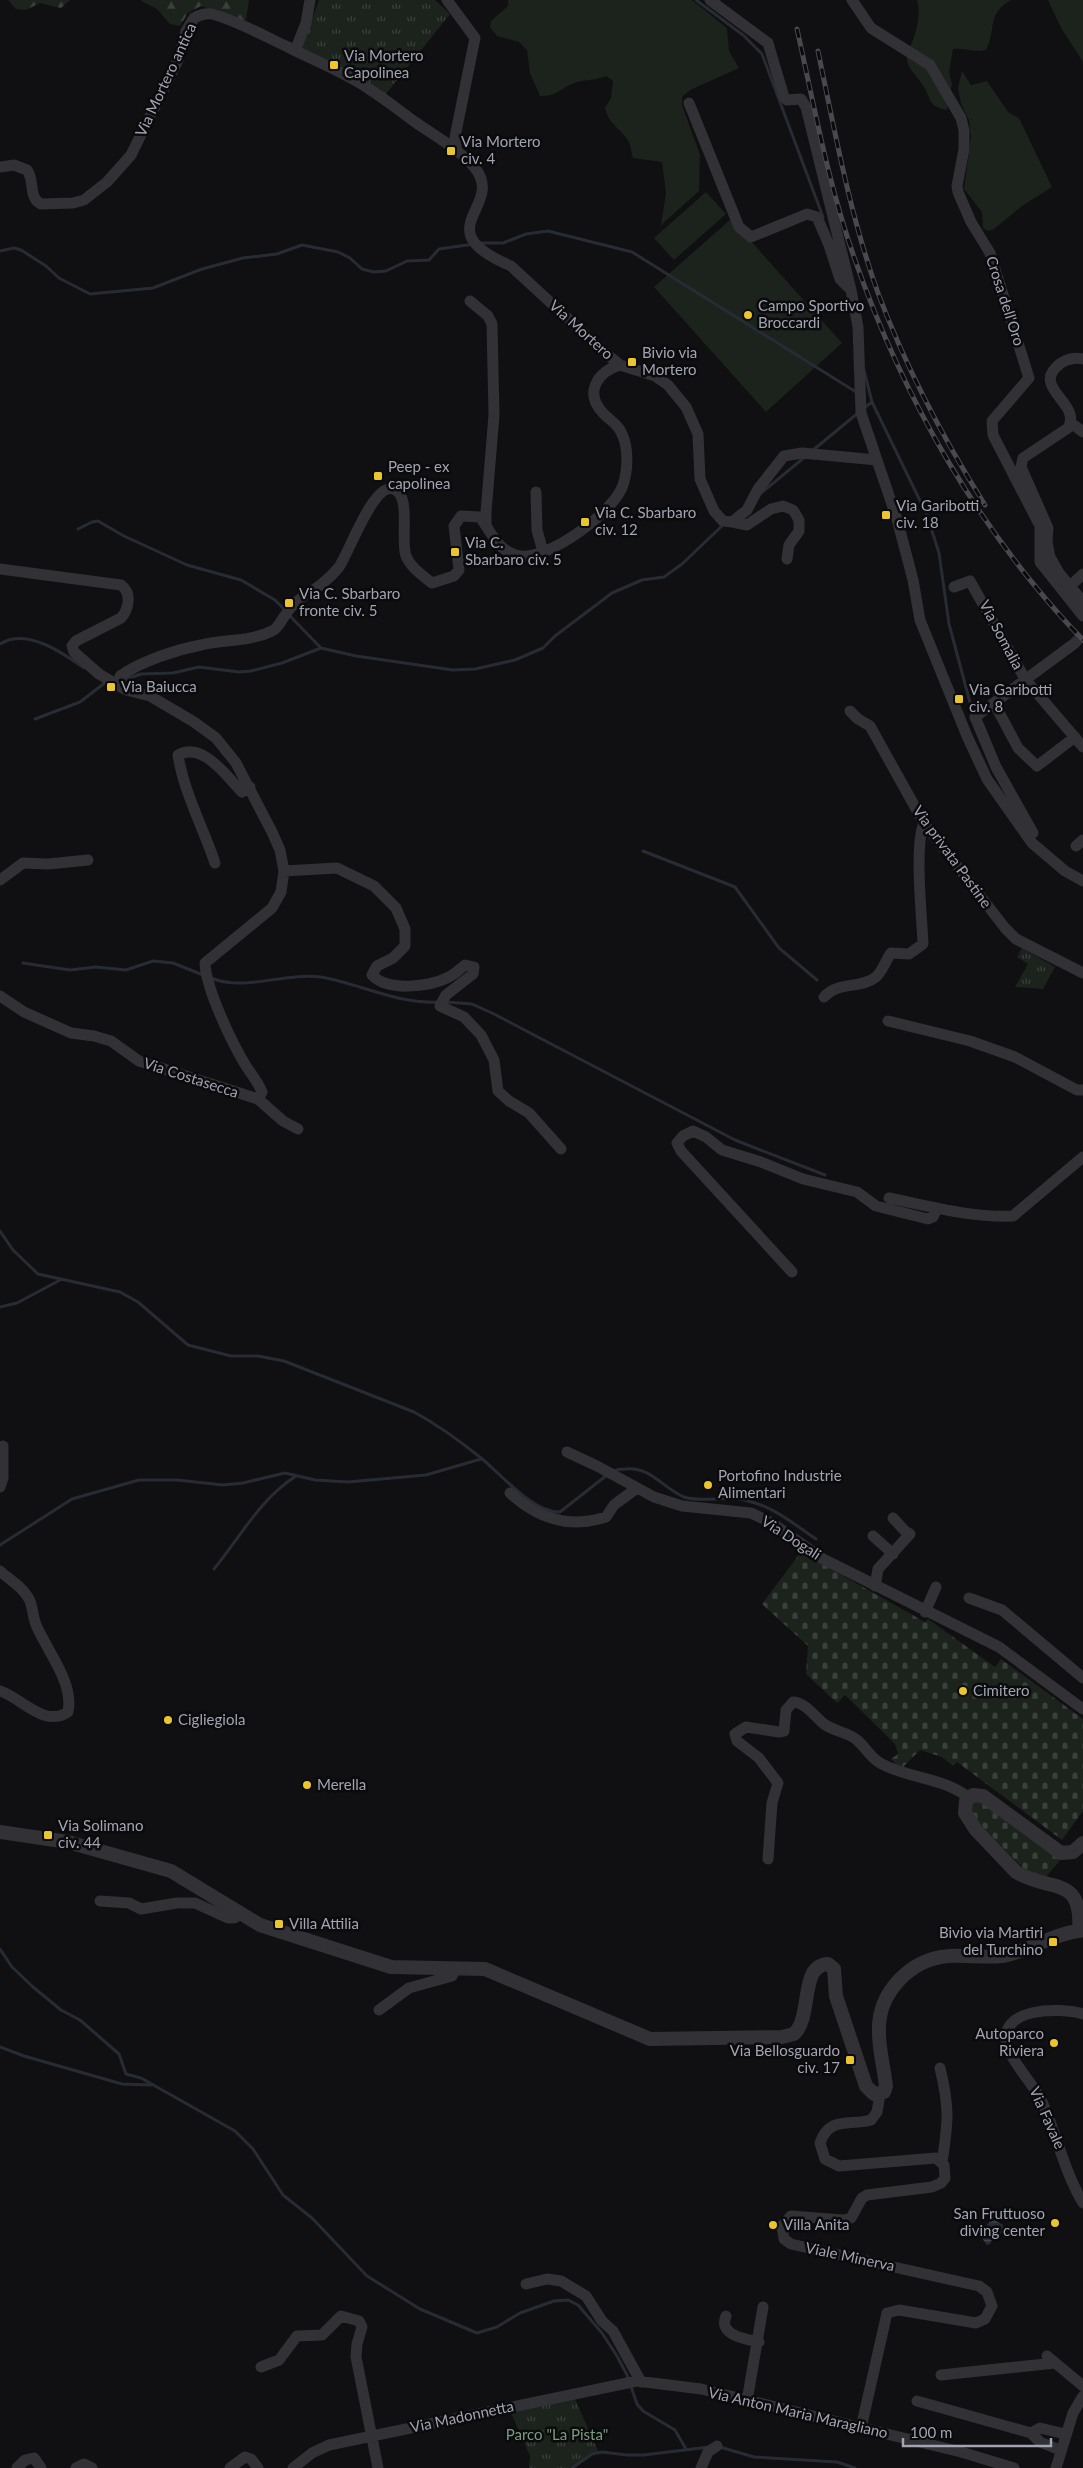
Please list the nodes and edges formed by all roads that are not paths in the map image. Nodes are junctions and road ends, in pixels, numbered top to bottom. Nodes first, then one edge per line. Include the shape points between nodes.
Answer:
1 (310, 0) edge
2 (447, 0) edge
3 (710, 0) edge
4 (852, 0) edge
5 (295, 51) junction
6 (689, 103) dead end
7 (457, 152) junction
8 (0, 167) edge
9 (483, 182) joint
10 (851, 290) junction
11 (470, 302) dead end
12 (1083, 359) edge
13 (620, 365) junction
14 (1071, 422) junction
15 (1083, 432) edge
16 (877, 460) junction
17 (536, 492) dead end
18 (732, 522) junction
19 (486, 526) junction
20 (543, 552) junction
21 (787, 559) dead end
22 (0, 569) edge
23 (1083, 574) edge
24 (1070, 586) junction
25 (954, 587) dead end
26 (1083, 602) edge
27 (1083, 616) edge
28 (1075, 643) tunnel mouth
29 (1025, 679) junction
30 (118, 683) junction
31 (994, 703) junction
32 (850, 712) dead end
33 (1075, 737) junction
34 (1083, 746) edge
35 (250, 787) junction
36 (924, 823) junction
37 (88, 860) dead end
38 (215, 863) dead end
39 (284, 871) junction
40 (1065, 871) junction
41 (0, 880) edge
42 (1083, 881) edge
43 (1083, 973) edge
44 (0, 996) edge
45 (824, 997) dead end
46 (888, 1020) dead end
47 (1083, 1090) edge
48 (258, 1098) junction
49 (298, 1129) dead end
50 (561, 1149) dead end
51 (1083, 1157) edge
52 (889, 1198) dead end
53 (937, 1208) junction
54 (792, 1272) dead end
55 (2, 1446) dead end
56 (566, 1452) dead end
57 (0, 1487) edge
58 (637, 1488) junction
59 (510, 1493) dead end
60 (893, 1518) dead end
61 (872, 1536) dead end
62 (893, 1554) junction
63 (0, 1571) edge
64 (875, 1586) junction
65 (936, 1587) dead end
66 (969, 1598) dead end
67 (925, 1612) junction
68 (1083, 1678) edge
69 (0, 1691) edge
70 (1083, 1709) edge
71 (970, 1798) junction
72 (0, 1832) edge
73 (1083, 1844) edge
74 (768, 1859) dead end
75 (100, 1901) dead end
76 (241, 1914) junction
77 (1081, 1933) edge
78 (456, 1968) junction
79 (379, 2010) dead end
80 (1083, 2014) edge
81 (940, 2068) dead end
82 (880, 2094) junction
83 (942, 2162) junction
84 (1083, 2203) edge
85 (526, 2284) dead end
86 (763, 2307) dead end
87 (726, 2316) dead end
88 (758, 2342) junction
89 (261, 2367) dead end
90 (941, 2375) dead end
91 (639, 2382) junction
92 (1083, 2386) edge
93 (1083, 2396) edge
94 (747, 2401) junction
95 (917, 2402) dead end
96 (861, 2428) junction
97 (1030, 2434) junction
98 (1065, 2434) junction
99 (372, 2437) junction
100 (717, 2446) dead end
101 (1060, 2450) junction
102 (17, 2468) edge
103 (40, 2468) edge
104 (76, 2468) edge
105 (92, 2468) edge
106 (230, 2468) edge
107 (258, 2468) edge
108 (293, 2468) edge
109 (378, 2468) edge
110 (701, 2468) edge
111 (1014, 2468) edge
112 (1056, 2468) edge

1 - 5 street via 306,23
2 - 7 street via 475,38 455,137
3 - 10 street via 768,43 784,97 787,100 801,99 806,107
4 - 27 street, Crosa dell'Oro via 871,28 930,65 961,118 964,149 958,192 990,253 1029,378 992,421 993,435 1040,526 1040,562
5 - 7 street, Via Mortero antica via 368,88
5 - 8 street, Via Mortero antica via 210,14 197,16 186,31 178,60 131,154 92,195 73,203 41,204 34,198 27,170 14,165
6 - 10 street via 740,227 751,237 807,214 816,217 840,279
7 - 9 street, Via Mortero antica
9 - 13 street, Via Mortero via 470,223 475,245 490,257 510,266
10 - 16 street via 858,327 861,412
11 - 19 street via 488,316 492,324 494,415
12 - 14 street via 1066,360 1050,377 1052,390 1068,406
13 - 18 street, Via Mortero via 654,376 668,385 686,407 698,434 700,479 714,511 723,521
13 - 20 street via 603,372 594,385 593,395 602,413 622,433 626,463 622,487 585,528
14 - 15 street
14 - 24 street via 1068,428 1023,458 1021,468 1048,528 1050,558
16 - 18 street via 802,453 784,456 758,489 747,510
16 - 40 street via 902,537 920,620 967,736 987,779 1032,843
17 - 20 street via 537,530
18 - 21 street via 747,525 771,509 783,506 793,510 799,520 799,531 789,546
19 - 20 street via 494,541 505,550 519,556
19 - 30 street via 480,517 461,516 454,526 459,570 454,576 432,583 412,566 406,556 403,498 398,491 385,489 358,527 340,566 323,584 296,601 273,631 201,645 158,658 129,670 120,676
22 - 30 street via 125,588 128,597 126,612 121,618 72,646 74,652 99,674
23 - 24 street
24 - 26 street
25 - 29 street, Via Somalia via 970,581
28 - 29 street
29 - 31 street
29 - 33 street, Via Somalia
30 - 35 street via 126,690 150,696 216,738 236,762
31 - 33 street via 1018,748 1037,766
31 - 40 street via 975,717 996,767 1032,832
32 - 36 street, Via privata Pastine via 870,726
33 - 34 street, Via Somalia
35 - 38 street via 242,792 218,765 200,754 184,752 178,755 195,814
35 - 39 street via 280,850
36 - 43 street, Via privata Pastine via 1016,939
36 - 45 street via 920,867 923,944 909,954 891,953 878,976 841,986
37 - 41 street via 23,864
39 - 48 street via 281,892 272,908 205,963 219,1007 246,1066 262,1092
39 - 50 street via 337,868 374,886 396,908 405,929 405,946 393,958 377,966 372,975 379,982 403,986 432,983 465,965 474,966 473,974 446,995 440,1006 464,1017 481,1035 494,1060 498,1091 529,1113
40 - 42 street
44 - 48 street, Via Costasecca via 24,1012 71,1033 111,1041 139,1062
46 - 47 street via 1006,1053 1077,1090
48 - 49 street, Via Costasecca via 283,1121
51 - 53 street via 1013,1216
52 - 53 street
53 - 54 street via 933,1217 928,1219 876,1206 857,1192 803,1179 722,1150 693,1131 683,1136 677,1143 681,1151
55 - 57 street via 3,1478
56 - 58 street, Via Dogali
58 - 59 street via 614,1505 606,1517 575,1524 525,1507
58 - 64 street, Via Dogali via 654,1498 682,1506 751,1513 772,1523 823,1559
60 - 62 street via 910,1534
61 - 62 street
62 - 64 street via 878,1569
63 - 69 street via 30,1601 36,1624 60,1671 70,1702 68,1712 61,1717 49,1717
64 - 67 street, Via Dogali
65 - 67 street
66 - 68 street via 1002,1610
67 - 70 street, Via Dogali via 999,1647
71 - 73 street via 973,1795 983,1796 1061,1853 1073,1852
71 - 74 street via 934,1780 880,1763 850,1734 827,1726 801,1704 793,1702 786,1710 784,1731 746,1727 735,1734 737,1741 759,1758 778,1783 772,1803
71 - 77 street via 966,1801 965,1813 976,1830 1016,1872 1073,1895 1078,1906
72 - 76 street via 68,1842 171,1871
75 - 76 street via 129,1903 141,1908 195,1903 228,1918
76 - 78 street via 281,1933 391,1967
77 - 82 street via 1059,1934 1001,1956 934,1958 903,1975 891,1989 879,2019 886,2086
78 - 79 street via 452,1976 409,1988
78 - 82 street via 486,1969 638,2035 660,2040 794,2034 803,2018 812,1972 821,1964 828,1964 834,1969 836,1996 866,2086 874,2094
80 - 84 street, Via Favale via 1063,2010 1022,2015 1009,2027 1007,2045 1042,2102
81 - 83 street via 949,2117
82 - 83 street via 872,2120 836,2124 828,2128 820,2143 825,2159 839,2166 936,2158
83 - 96 street, Viale Minerva via 945,2178 941,2183 867,2195 851,2218 844,2220 795,2215 782,2226 784,2239 791,2244 979,2286 990,2296 991,2311 976,2324 899,2310 887,2313
85 - 91 street via 547,2279 561,2281 586,2296 602,2321 613,2331
86 - 88 street
87 - 88 street via 725,2327 733,2335
88 - 94 street
89 - 99 street via 279,2360 297,2336 322,2335 341,2316 359,2321 362,2327 356,2357
90 - 92 street via 1051,2359
91 - 94 street, Via Anton Maria Maragliano via 701,2389
91 - 99 street, Via Madonnetta
93 - 98 street
94 - 96 street, Via Anton Maria Maragliano
95 - 97 street
96 - 111 street, Via Anton Maria Maragliano
97 - 98 street via 1040,2428
97 - 101 street via 1035,2440
98 - 101 street
99 - 108 street, Via Madonnetta via 320,2448
99 - 109 street
100 - 110 street via 708,2452
101 - 112 street
102 - 103 street via 25,2460 34,2458
104 - 105 street via 84,2464
106 - 107 street via 245,2457

